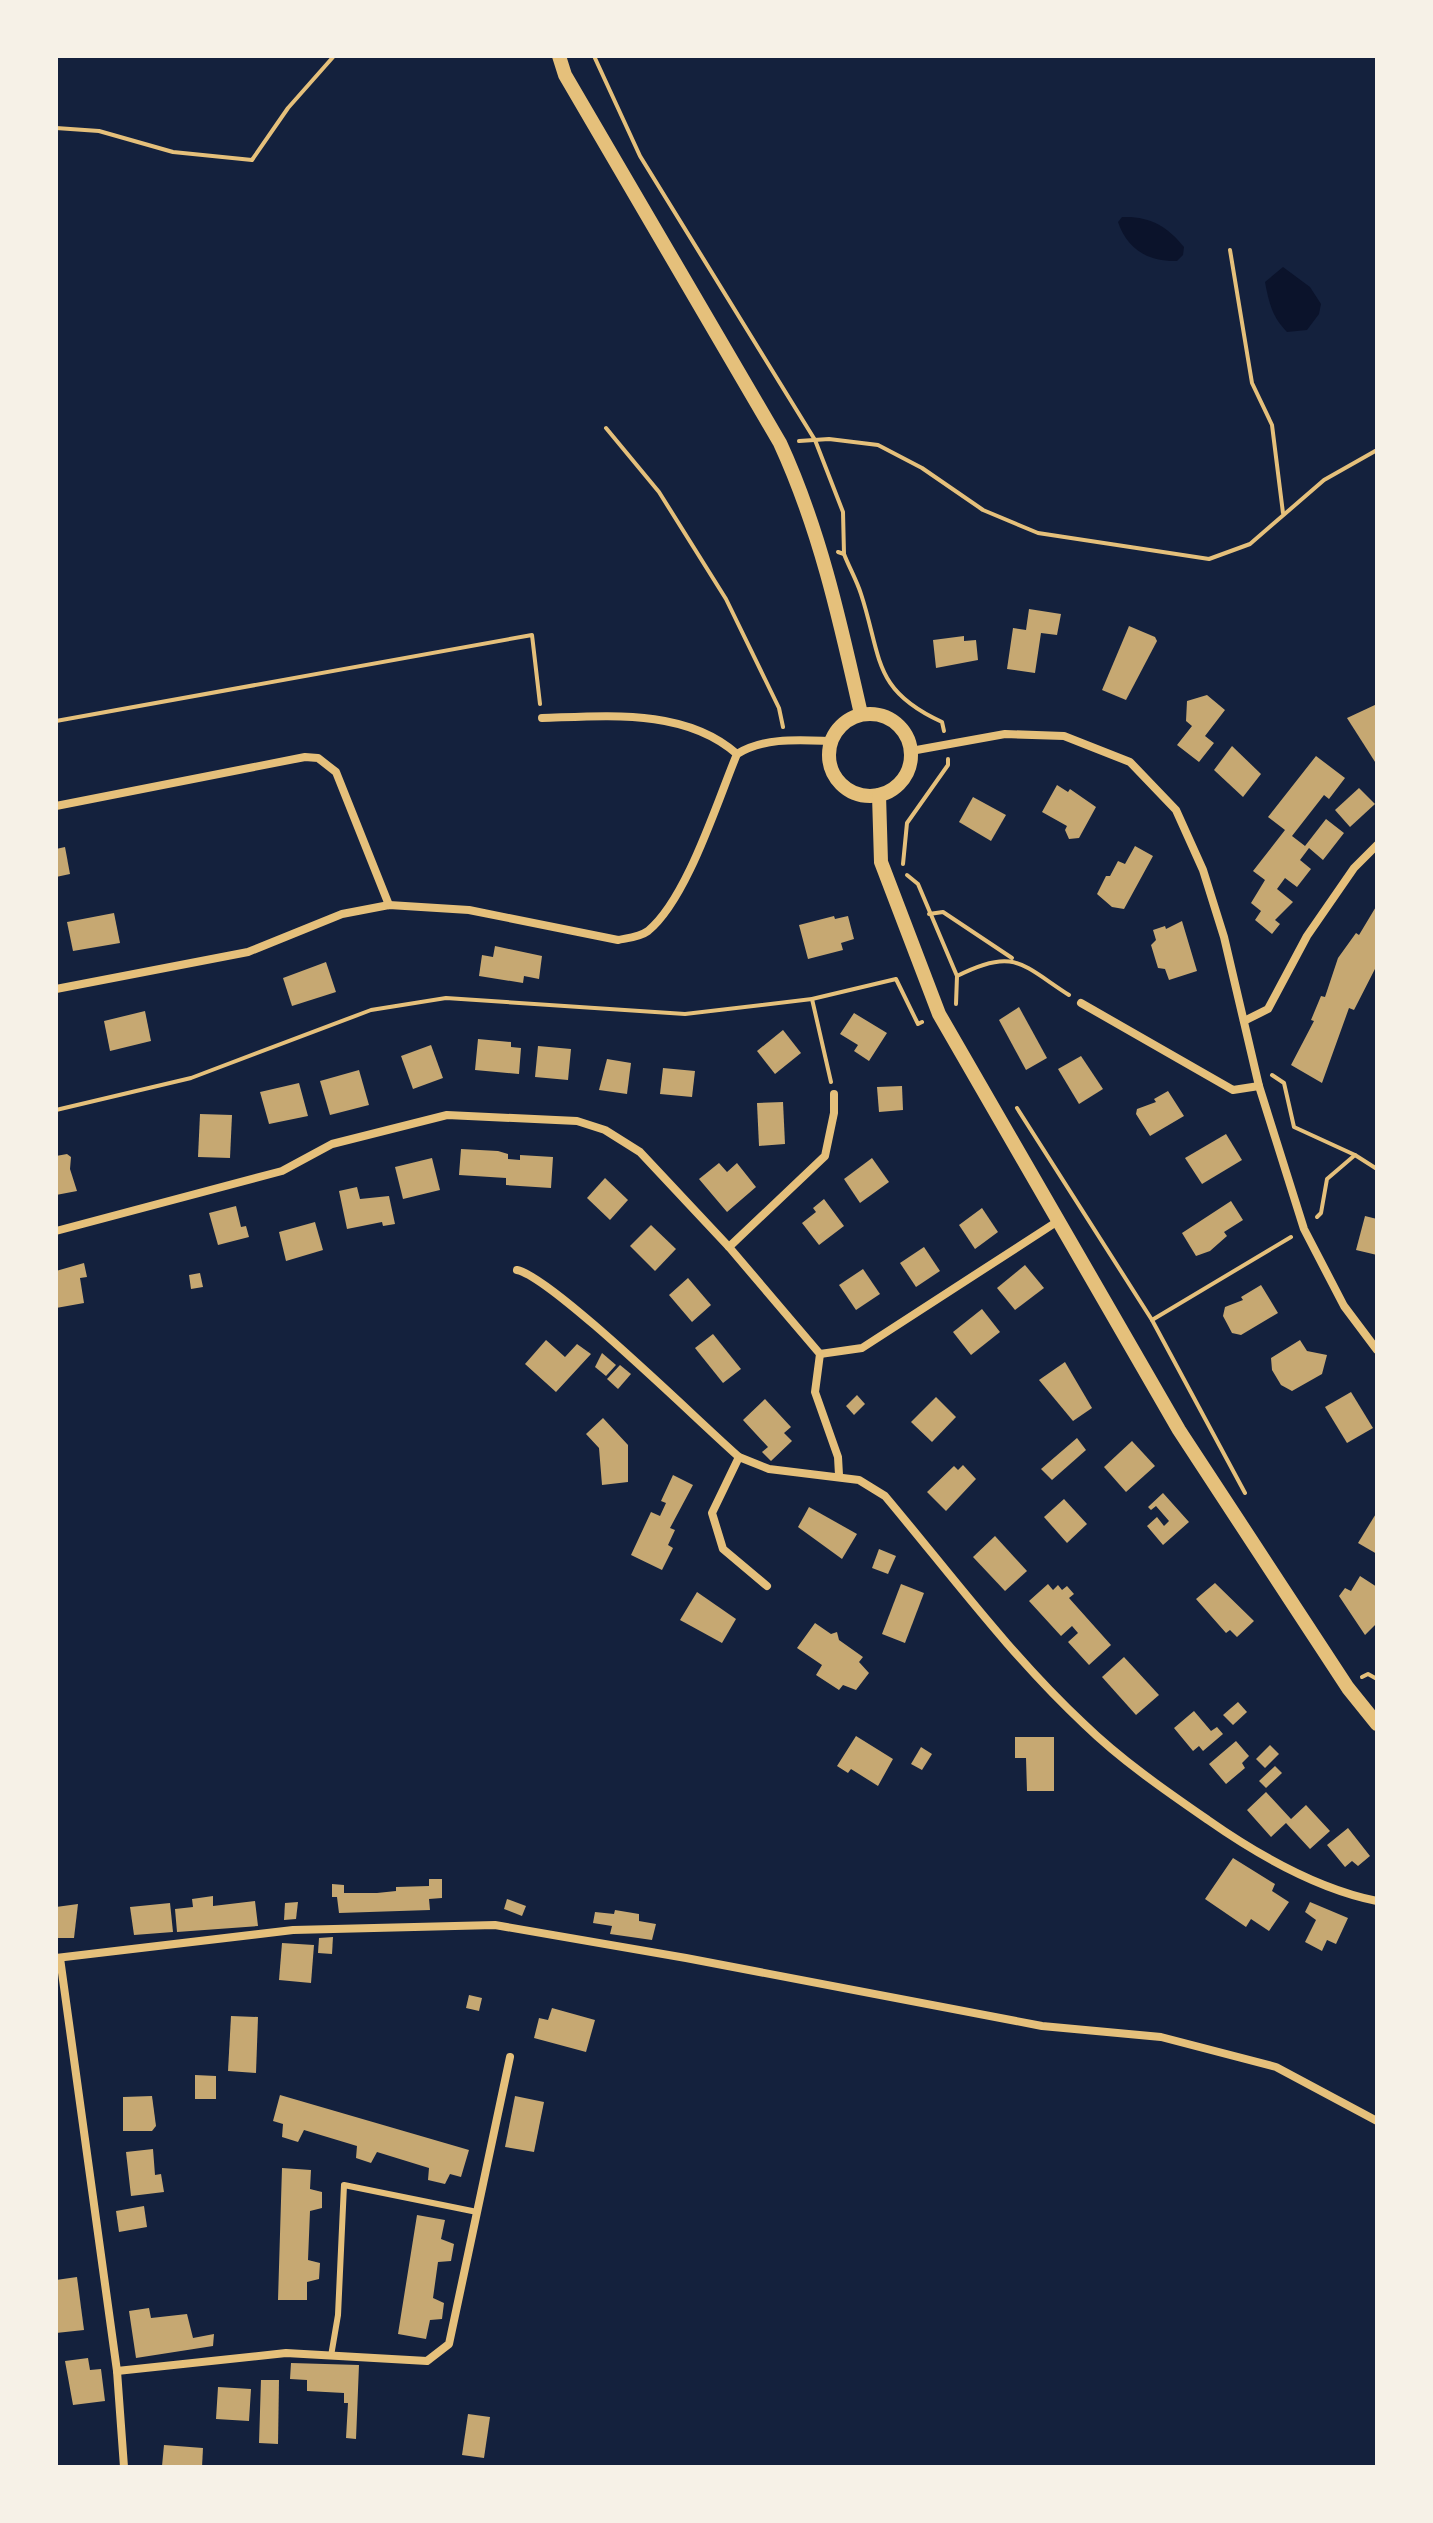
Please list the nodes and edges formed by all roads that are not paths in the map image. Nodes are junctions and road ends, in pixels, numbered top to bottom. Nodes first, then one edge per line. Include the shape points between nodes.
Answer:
1 (559, 56) edge
2 (861, 714) junction
3 (542, 718) road end
4 (831, 741) junction
5 (911, 751) junction
6 (737, 754) junction
7 (879, 795) junction
8 (56, 806) edge
9 (1377, 845) edge
10 (389, 905) junction
11 (56, 989) edge
12 (1081, 1003) road end
13 (1244, 1021) junction
14 (1259, 1086) junction
15 (834, 1094) road end
16 (1058, 1221) junction
17 (56, 1231) edge
18 (729, 1247) junction
19 (517, 1270) dead end
20 (1377, 1350) edge
21 (820, 1354) junction
22 (739, 1457) junction
23 (839, 1475) junction
24 (767, 1586) dead end
25 (1377, 1724) edge
26 (1377, 1901) edge
27 (58, 1958) edge
28 (510, 2057) dead end
29 (1377, 2121) edge
30 (477, 2212) junction
31 (331, 2356) junction
32 (117, 2371) junction
33 (124, 2467) edge

1 - 2 street via 565,75 804,493
2 - 4 street via 843,723
2 - 5 street via 894,721 906,734
3 - 6 street via 600,716 685,723 716,736
4 - 6 street via 786,740 750,746
4 - 7 street via 828,758 840,782 861,795
5 - 7 street via 903,779
5 - 13 street via 1005,734 1064,736 1130,762 1176,810 1203,870
6 - 10 street via 673,905 646,932 618,940 469,910
7 - 16 street via 881,862 939,1014
8 - 10 street via 318,758 336,772
9 - 13 street via 1354,868 1307,936 1268,1009
10 - 11 street via 342,914 248,952
12 - 14 street via 1233,1090
13 - 14 street
14 - 20 street via 1304,1229 1344,1306
15 - 18 street via 825,1156
16 - 21 street via 862,1348
16 - 25 street via 1179,1430
17 - 18 street via 282,1171 332,1144 447,1115 577,1121 605,1130 640,1152
18 - 21 street
19 - 22 street via 562,1298
21 - 23 street via 815,1392 838,1457
22 - 23 street via 769,1469
22 - 24 street via 712,1513 723,1549
23 - 26 street via 885,1496 1049,1689 1086,1727 1170,1794 1285,1867
27 - 29 street via 293,1930 495,1925 1042,2026 1161,2037 1276,2067
27 - 32 street
28 - 30 street
30 - 31 street via 449,2344 427,2361
30 - 31 lane via 344,2185
31 - 32 street via 286,2353
32 - 33 street

